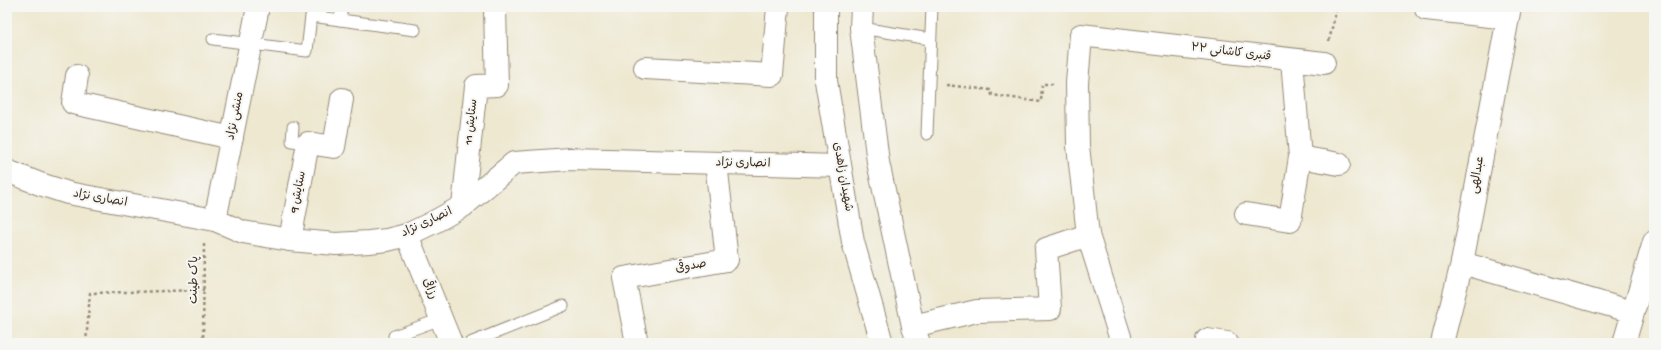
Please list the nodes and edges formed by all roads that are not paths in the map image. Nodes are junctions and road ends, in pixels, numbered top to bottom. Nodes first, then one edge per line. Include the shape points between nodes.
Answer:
1 (342, 7) edge
2 (778, 7) edge
3 (826, 7) edge
4 (932, 7) edge
5 (495, 9) dead end
6 (1426, 9) dead end
7 (257, 10) edge
8 (1509, 13) edge
9 (861, 17) edge
10 (340, 20) junction
11 (415, 30) dead end
12 (213, 39) dead end
13 (930, 39) junction
14 (251, 43) junction
15 (1292, 60) junction
16 (1324, 63) road end
17 (645, 68) dead end
18 (77, 76) dead end
19 (342, 99) dead end
20 (293, 127) dead end
21 (927, 134) dead end
22 (232, 138) junction
23 (308, 143) junction
24 (1300, 157) junction
25 (716, 163) junction
26 (1339, 164) dead end
27 (840, 166) junction
28 (7, 171) edge
29 (463, 206) junction
30 (1246, 214) dead end
31 (210, 219) junction
32 (407, 235) junction
33 (1088, 235) junction
34 (290, 240) junction
35 (1654, 242) edge
36 (1462, 264) junction
37 (563, 306) dead end
38 (1633, 312) junction
39 (441, 319) junction
40 (916, 334) edge
41 (394, 336) dead end
42 (451, 343) edge
43 (470, 343) edge
44 (637, 343) edge
45 (882, 343) edge
46 (1122, 343) edge
47 (1442, 343) edge
48 (1624, 343) edge

1 - 10 lane
2 - 17 street via 772,75
3 - 27 street, شهیدان زاهدی via 826,81
4 - 13 lane
5 - 29 street, ستایش 11 via 497,85 476,86
6 - 8 street
7 - 14 street, منشی نژاد
8 - 36 street, عبدالهی
9 - 13 lane
9 - 40 street via 878,162
10 - 11 lane
10 - 14 lane via 311,16 307,51
12 - 14 lane
13 - 21 lane
14 - 22 street, منشی نژاد
15 - 16 street, قنبری کاشانی ۲۲
15 - 24 street
15 - 33 street, قنبری کاشانی ۲۲ via 1081,35 1077,83 1078,146
18 - 22 street via 73,103
19 - 23 street via 334,147
20 - 23 lane via 292,141
22 - 31 street, منشی نژاد
23 - 34 street, ستایش 9
24 - 26 street
24 - 30 street via 1290,221
25 - 27 street, انصاری نژاد
25 - 29 street, انصاری نژاد via 570,160 514,163
25 - 44 street, صدوقی via 727,260 624,278
27 - 45 street, شهیدان زاهدی via 853,242
28 - 31 street, انصاری نژاد via 68,193
29 - 32 street, انصاری نژاد
31 - 34 street, انصاری نژاد via 242,232
32 - 34 street, انصاری نژاد via 369,242 336,244
32 - 39 street, رزاقی
33 - 40 street via 1046,249 1050,309 977,311
33 - 46 street
35 - 38 street
36 - 38 street
36 - 47 street, عبدالهی
37 - 43 lane
38 - 48 street
39 - 41 lane
39 - 42 street, رزاقی

